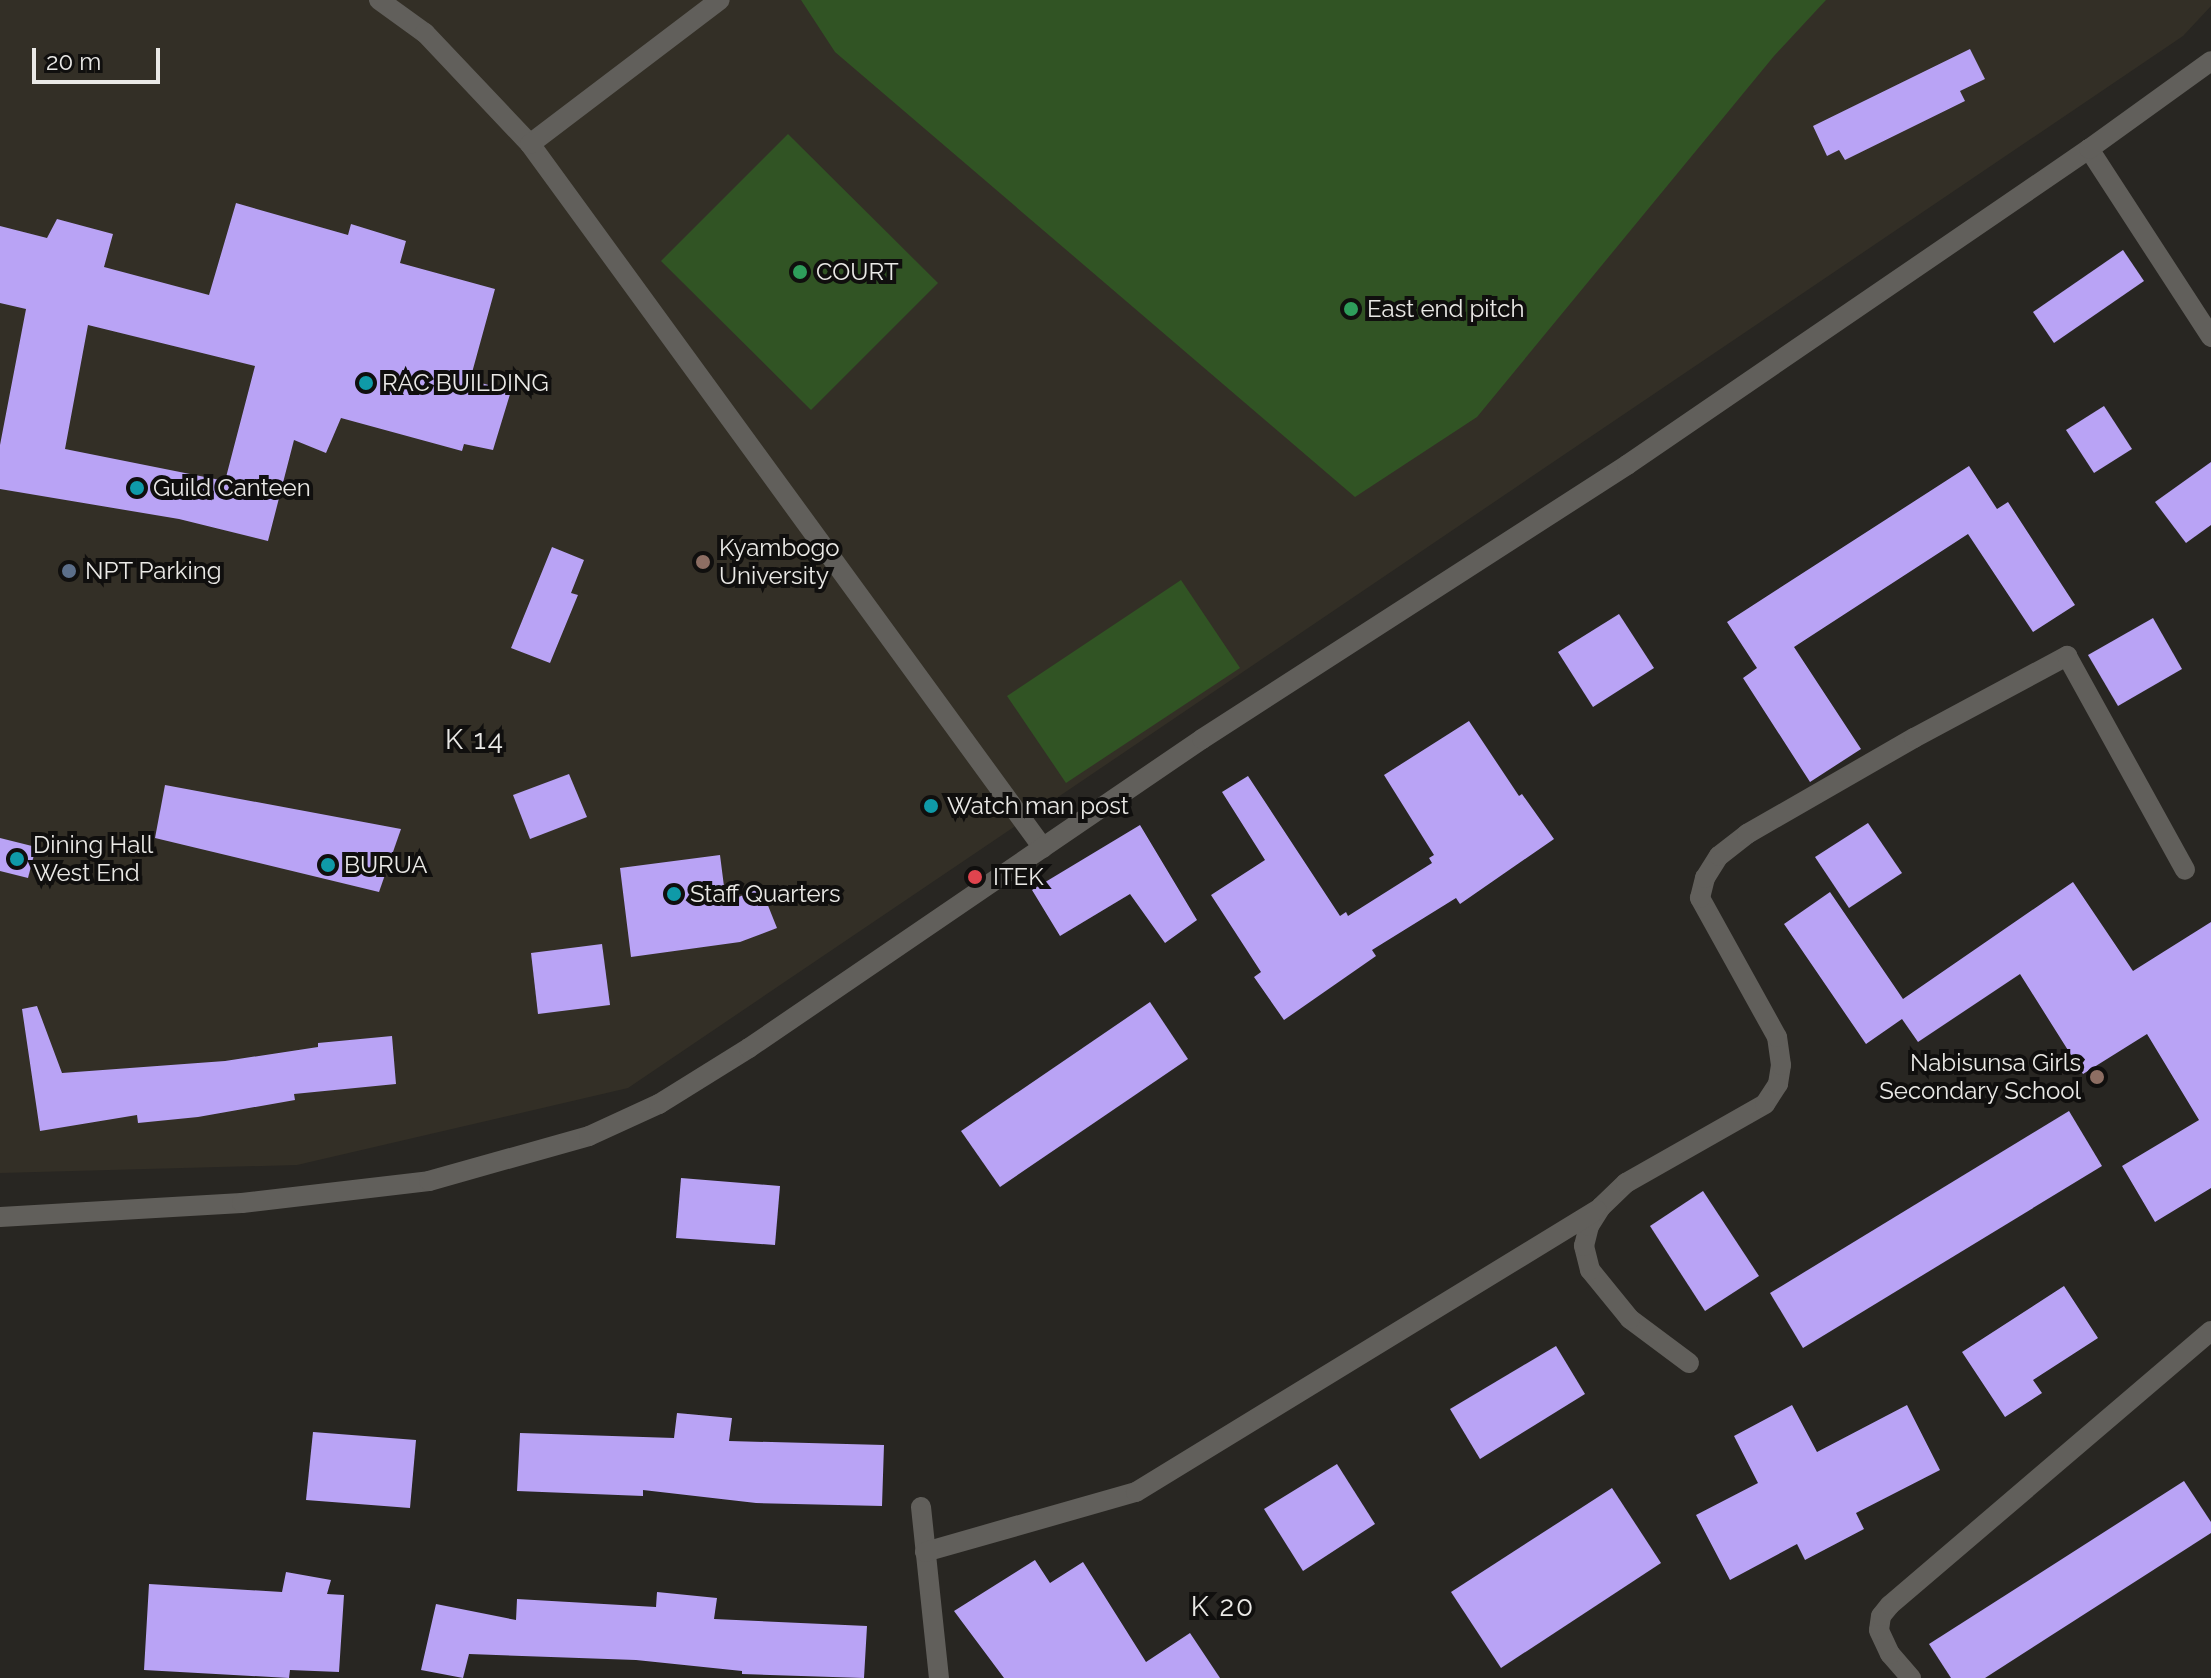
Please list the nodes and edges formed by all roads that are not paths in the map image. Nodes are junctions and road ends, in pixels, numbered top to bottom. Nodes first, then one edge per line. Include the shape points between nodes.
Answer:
1 (379, 0) edge
2 (720, 0) edge
3 (2211, 61) edge
4 (530, 144) junction
5 (2089, 149) junction
6 (2211, 337) edge
7 (1043, 848) junction
8 (2185, 870) dead end
9 (1601, 1207) junction
10 (0, 1217) edge
11 (2211, 1331) edge
12 (1689, 1363) dead end
13 (921, 1507) dead end
14 (925, 1552) junction
15 (939, 1678) edge
16 (1911, 1678) edge

1 - 4 street via 425,33
2 - 4 street
3 - 5 street
4 - 7 street
5 - 6 street
5 - 7 street via 1627,465
7 - 10 street via 749,1048 659,1104 589,1136 429,1181 242,1203
8 - 9 street via 2067,656 1747,834 1719,856 1700,898 1777,1037 1778,1084 1765,1104 1626,1183
9 - 12 street via 1584,1246 1590,1270 1630,1319
9 - 14 street via 1136,1492
11 - 16 street via 1890,1605 1879,1630 1890,1654
13 - 14 street
14 - 15 street

